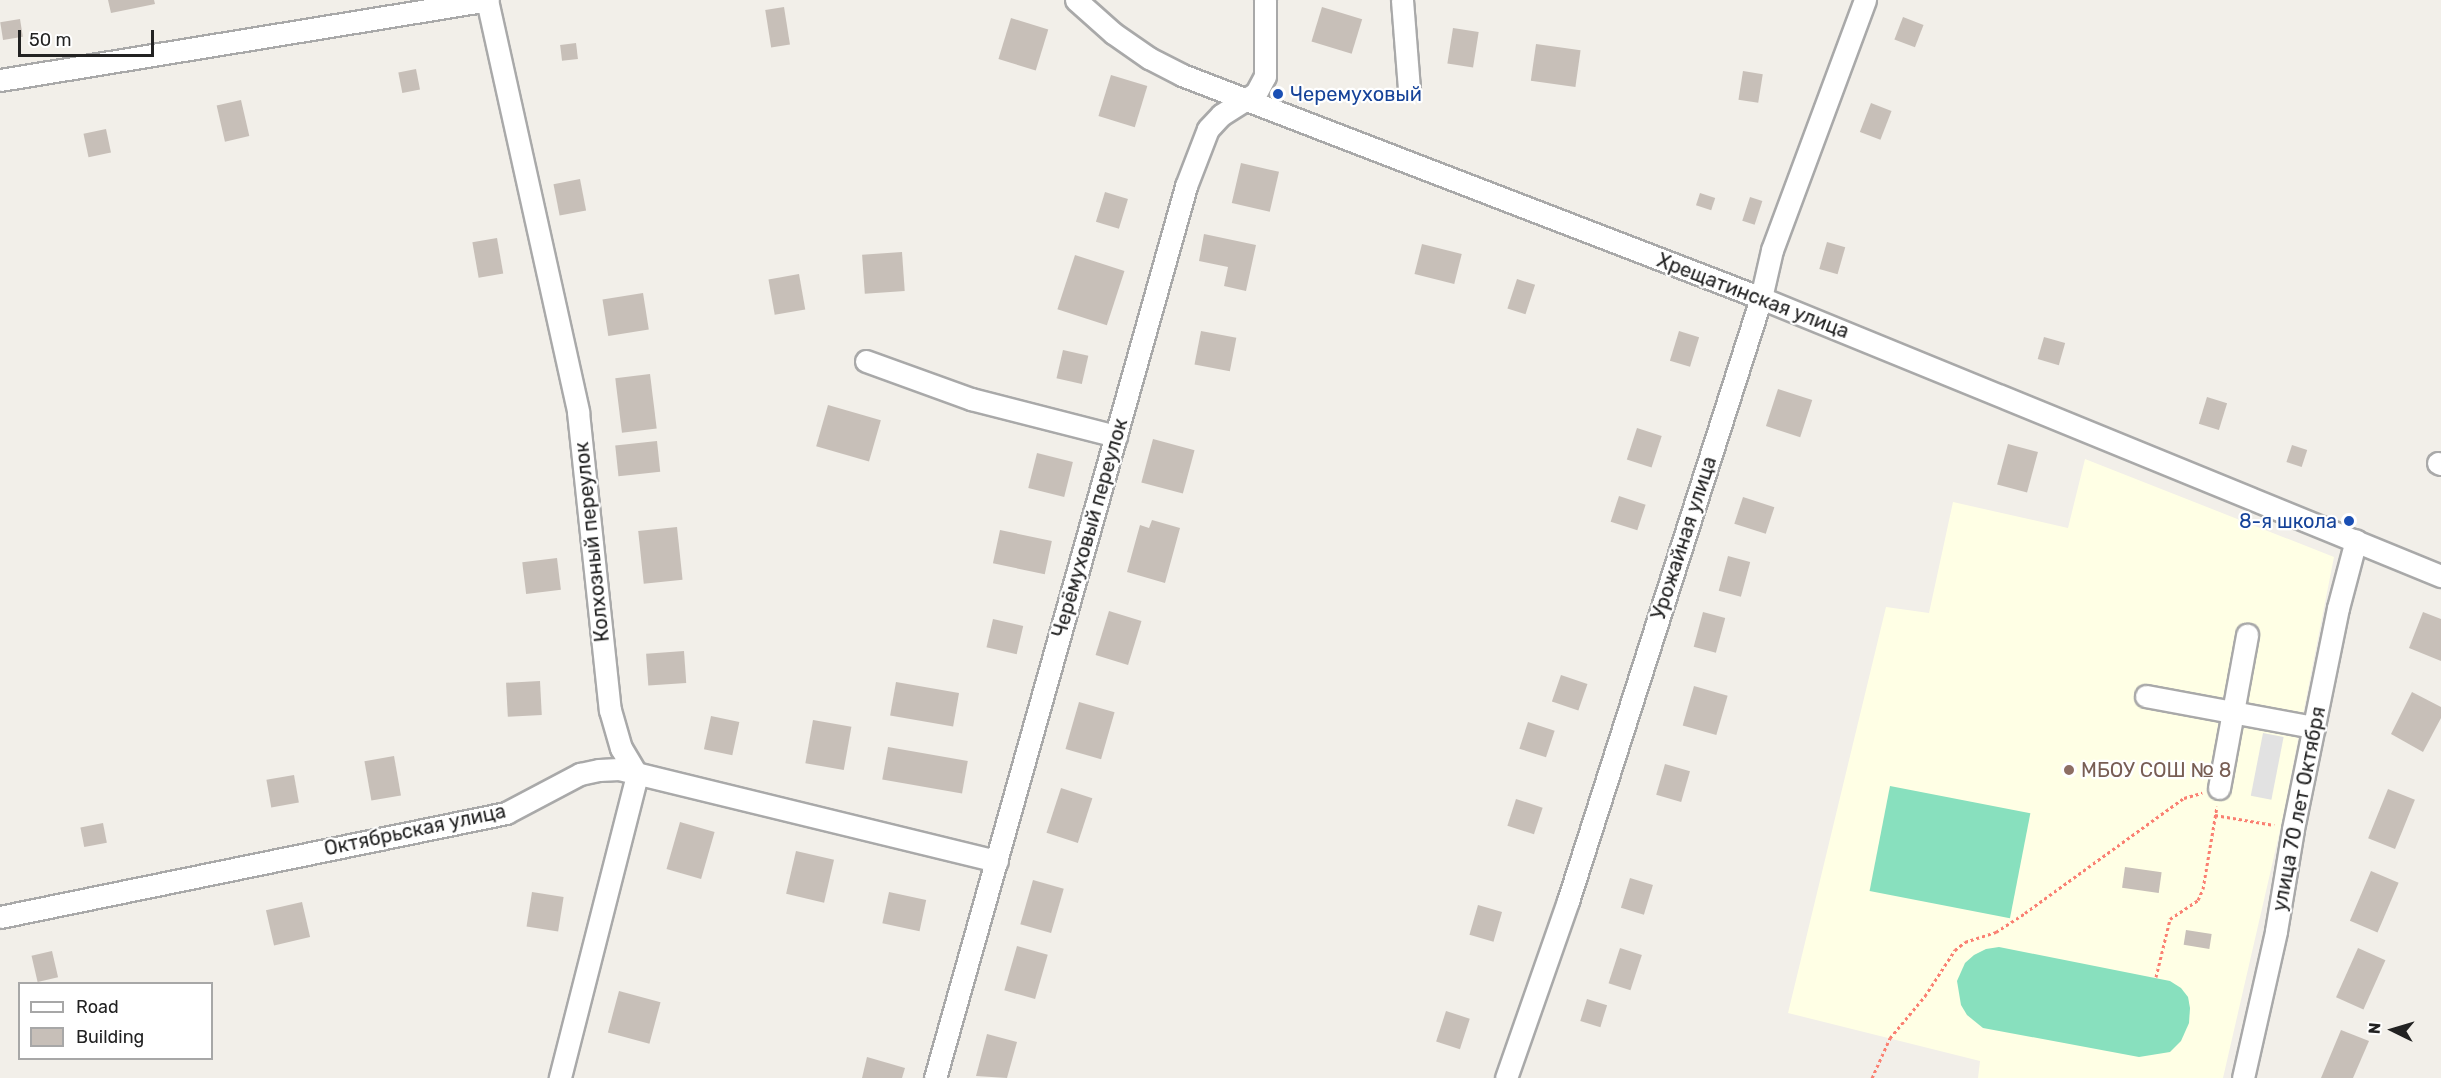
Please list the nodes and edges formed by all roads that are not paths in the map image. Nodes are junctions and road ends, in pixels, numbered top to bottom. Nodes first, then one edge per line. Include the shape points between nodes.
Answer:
1 (487, 0) edge
2 (1076, 0) edge
3 (1265, 0) edge
4 (1402, 0) edge
5 (1865, 0) edge
6 (0, 80) edge
7 (1409, 88) dead end
8 (1243, 101) junction
9 (1761, 298) junction
10 (866, 361) dead end
11 (1116, 436) junction
12 (2356, 540) junction
13 (2441, 576) edge
14 (2247, 635) dead end
15 (2146, 696) dead end
16 (2234, 712) junction
17 (2314, 727) junction
18 (638, 775) junction
19 (2220, 788) road end
20 (997, 861) junction
21 (0, 917) edge
22 (560, 1078) edge
23 (935, 1078) edge
24 (1506, 1078) edge
25 (2243, 1078) edge

1 - 6 street
1 - 18 street, Колхозный переулок via 578,412 610,710 621,748
2 - 8 street, Хрещатинская улица via 1149,58
3 - 8 street, Черёмуховый переулок via 1264,76 1256,93
4 - 7 street
5 - 9 street, Урожайная улица via 1772,250
8 - 9 street, Хрещатинская улица
8 - 11 street, Черёмуховый переулок via 1208,129 1197,152
9 - 12 street, Хрещатинская улица
9 - 24 street, Урожайная улица via 1568,901
10 - 11 street via 971,399
11 - 20 street, Черёмуховый переулок
12 - 13 street, Хрещатинская улица
12 - 17 street, улица 70 лет Октября
14 - 16 street
15 - 16 street
16 - 17 street
16 - 19 street
17 - 25 street, улица 70 лет Октября via 2276,931
18 - 20 street, Октябрьская улица
18 - 21 street, Октябрьская улица via 619,769 580,774 506,813
18 - 22 street
20 - 23 street, Черёмуховый переулок

